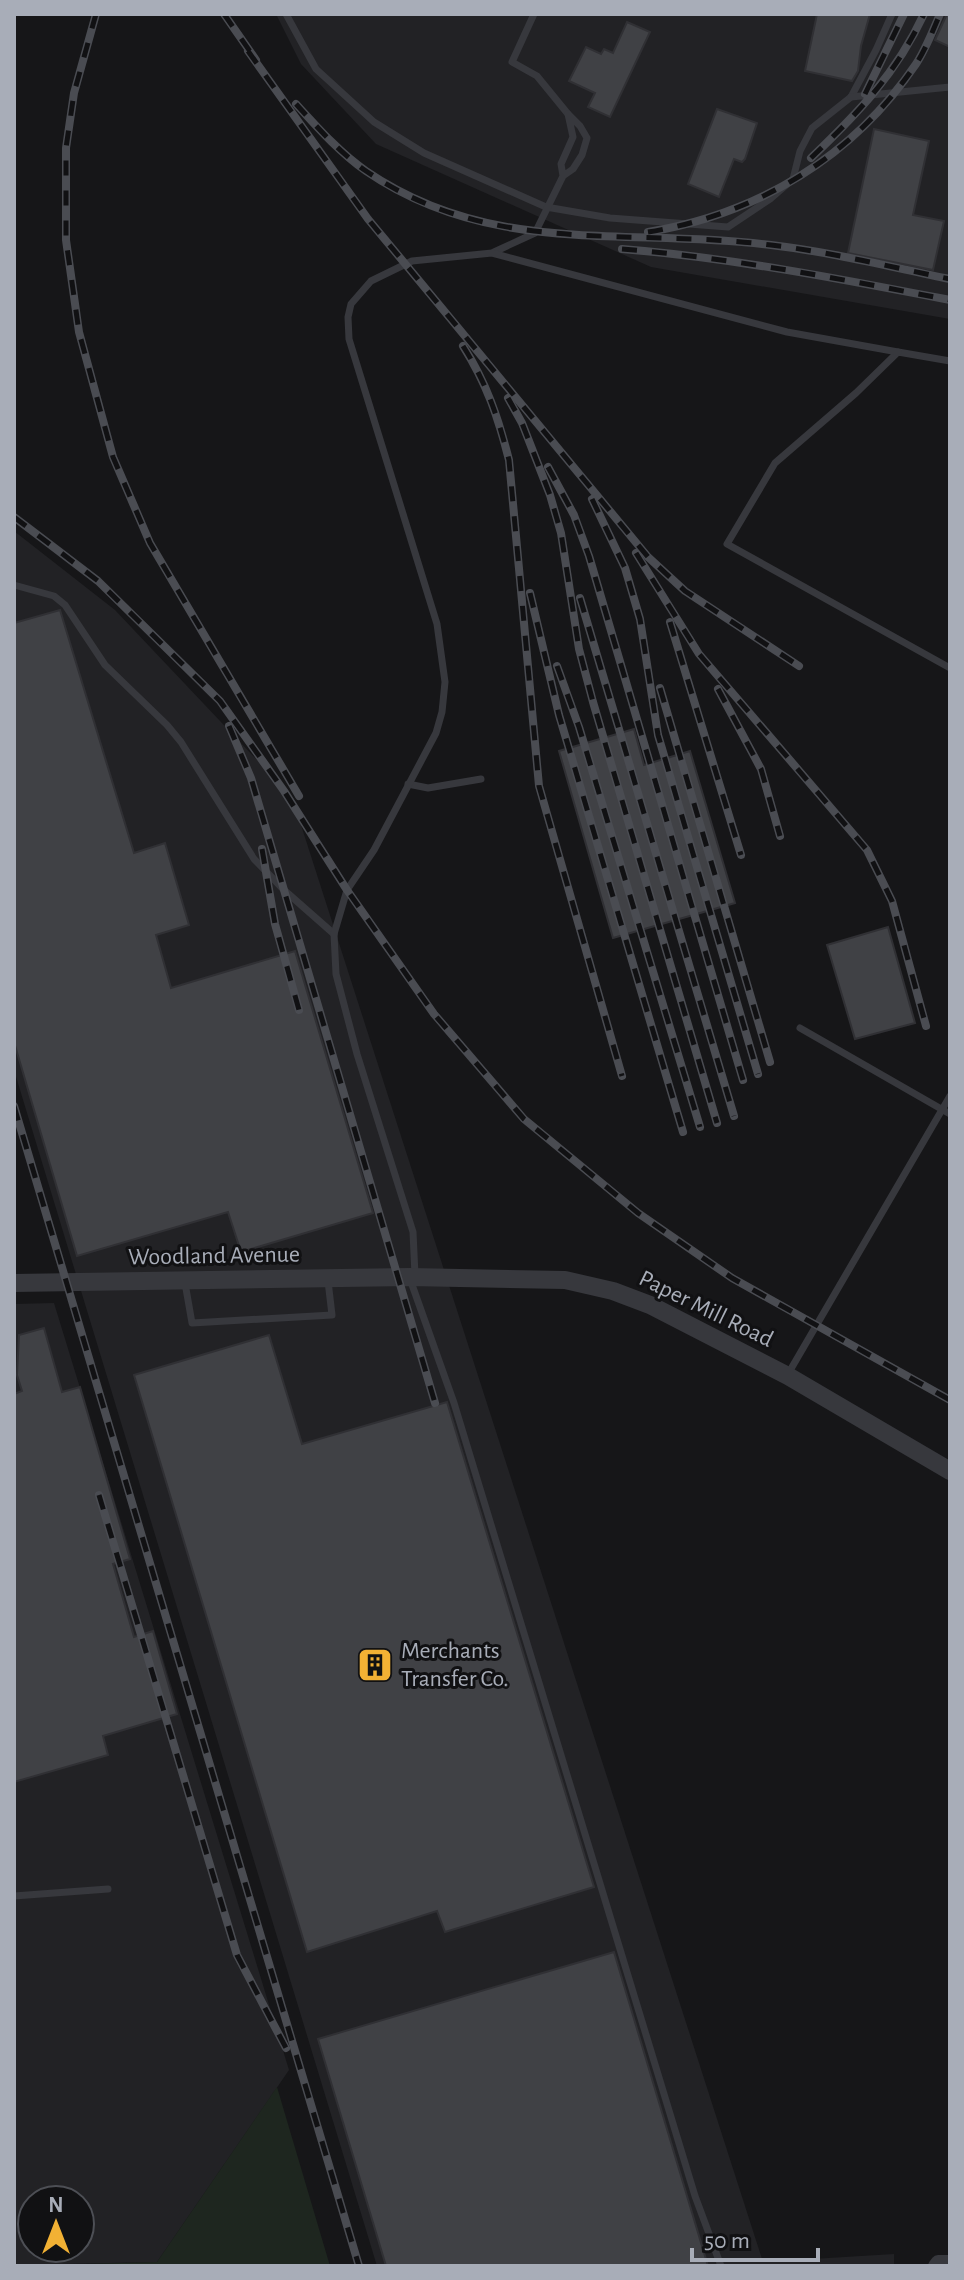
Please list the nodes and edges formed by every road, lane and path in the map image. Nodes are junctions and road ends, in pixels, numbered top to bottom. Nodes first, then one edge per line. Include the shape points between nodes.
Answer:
1 (286, 14) edge
2 (534, 14) edge
3 (892, 14) edge
4 (950, 87) edge
5 (851, 97) junction
6 (568, 114) junction
7 (563, 176) junction
8 (546, 207) junction
9 (492, 253) junction
10 (898, 352) junction
11 (950, 361) edge
12 (14, 585) edge
13 (950, 668) edge
14 (481, 779) dead end
15 (408, 784) junction
16 (334, 934) junction
17 (800, 1028) dead end
18 (950, 1096) edge
19 (946, 1112) edge
20 (412, 1277) junction
21 (328, 1278) junction
22 (184, 1281) junction
23 (14, 1283) edge
24 (788, 1376) junction
25 (950, 1471) edge
26 (108, 1889) dead end
27 (14, 1896) edge
28 (721, 2266) edge

1 - 8 lane via 316,69 374,122 424,153
2 - 6 lane via 512,62 537,76
3 - 5 lane
4 - 5 lane
5 - 8 lane via 812,128 793,179 728,227
6 - 7 lane via 573,137 561,164
6 - 7 lane via 587,138 582,155
7 - 8 lane
8 - 9 lane via 535,233
9 - 10 lane via 787,332
9 - 15 lane via 406,263 371,281 351,304 348,317 349,339 437,624 442,656 442,712
10 - 11 lane
10 - 13 lane via 775,463 727,544
12 - 16 lane via 54,596 65,605 105,665 181,742 254,859
14 - 15 lane via 428,788
15 - 16 lane via 347,890
16 - 20 lane via 343,1001 413,1232
17 - 19 lane
18 - 19 lane
19 - 24 lane
20 - 21 street, Woodland Avenue
20 - 24 street, Paper Mill Road via 565,1280 613,1291
20 - 28 lane
21 - 22 street, Woodland Avenue
21 - 22 lane via 332,1315 192,1323
22 - 23 street, Woodland Avenue
24 - 25 street, Paper Mill Road
26 - 27 lane

